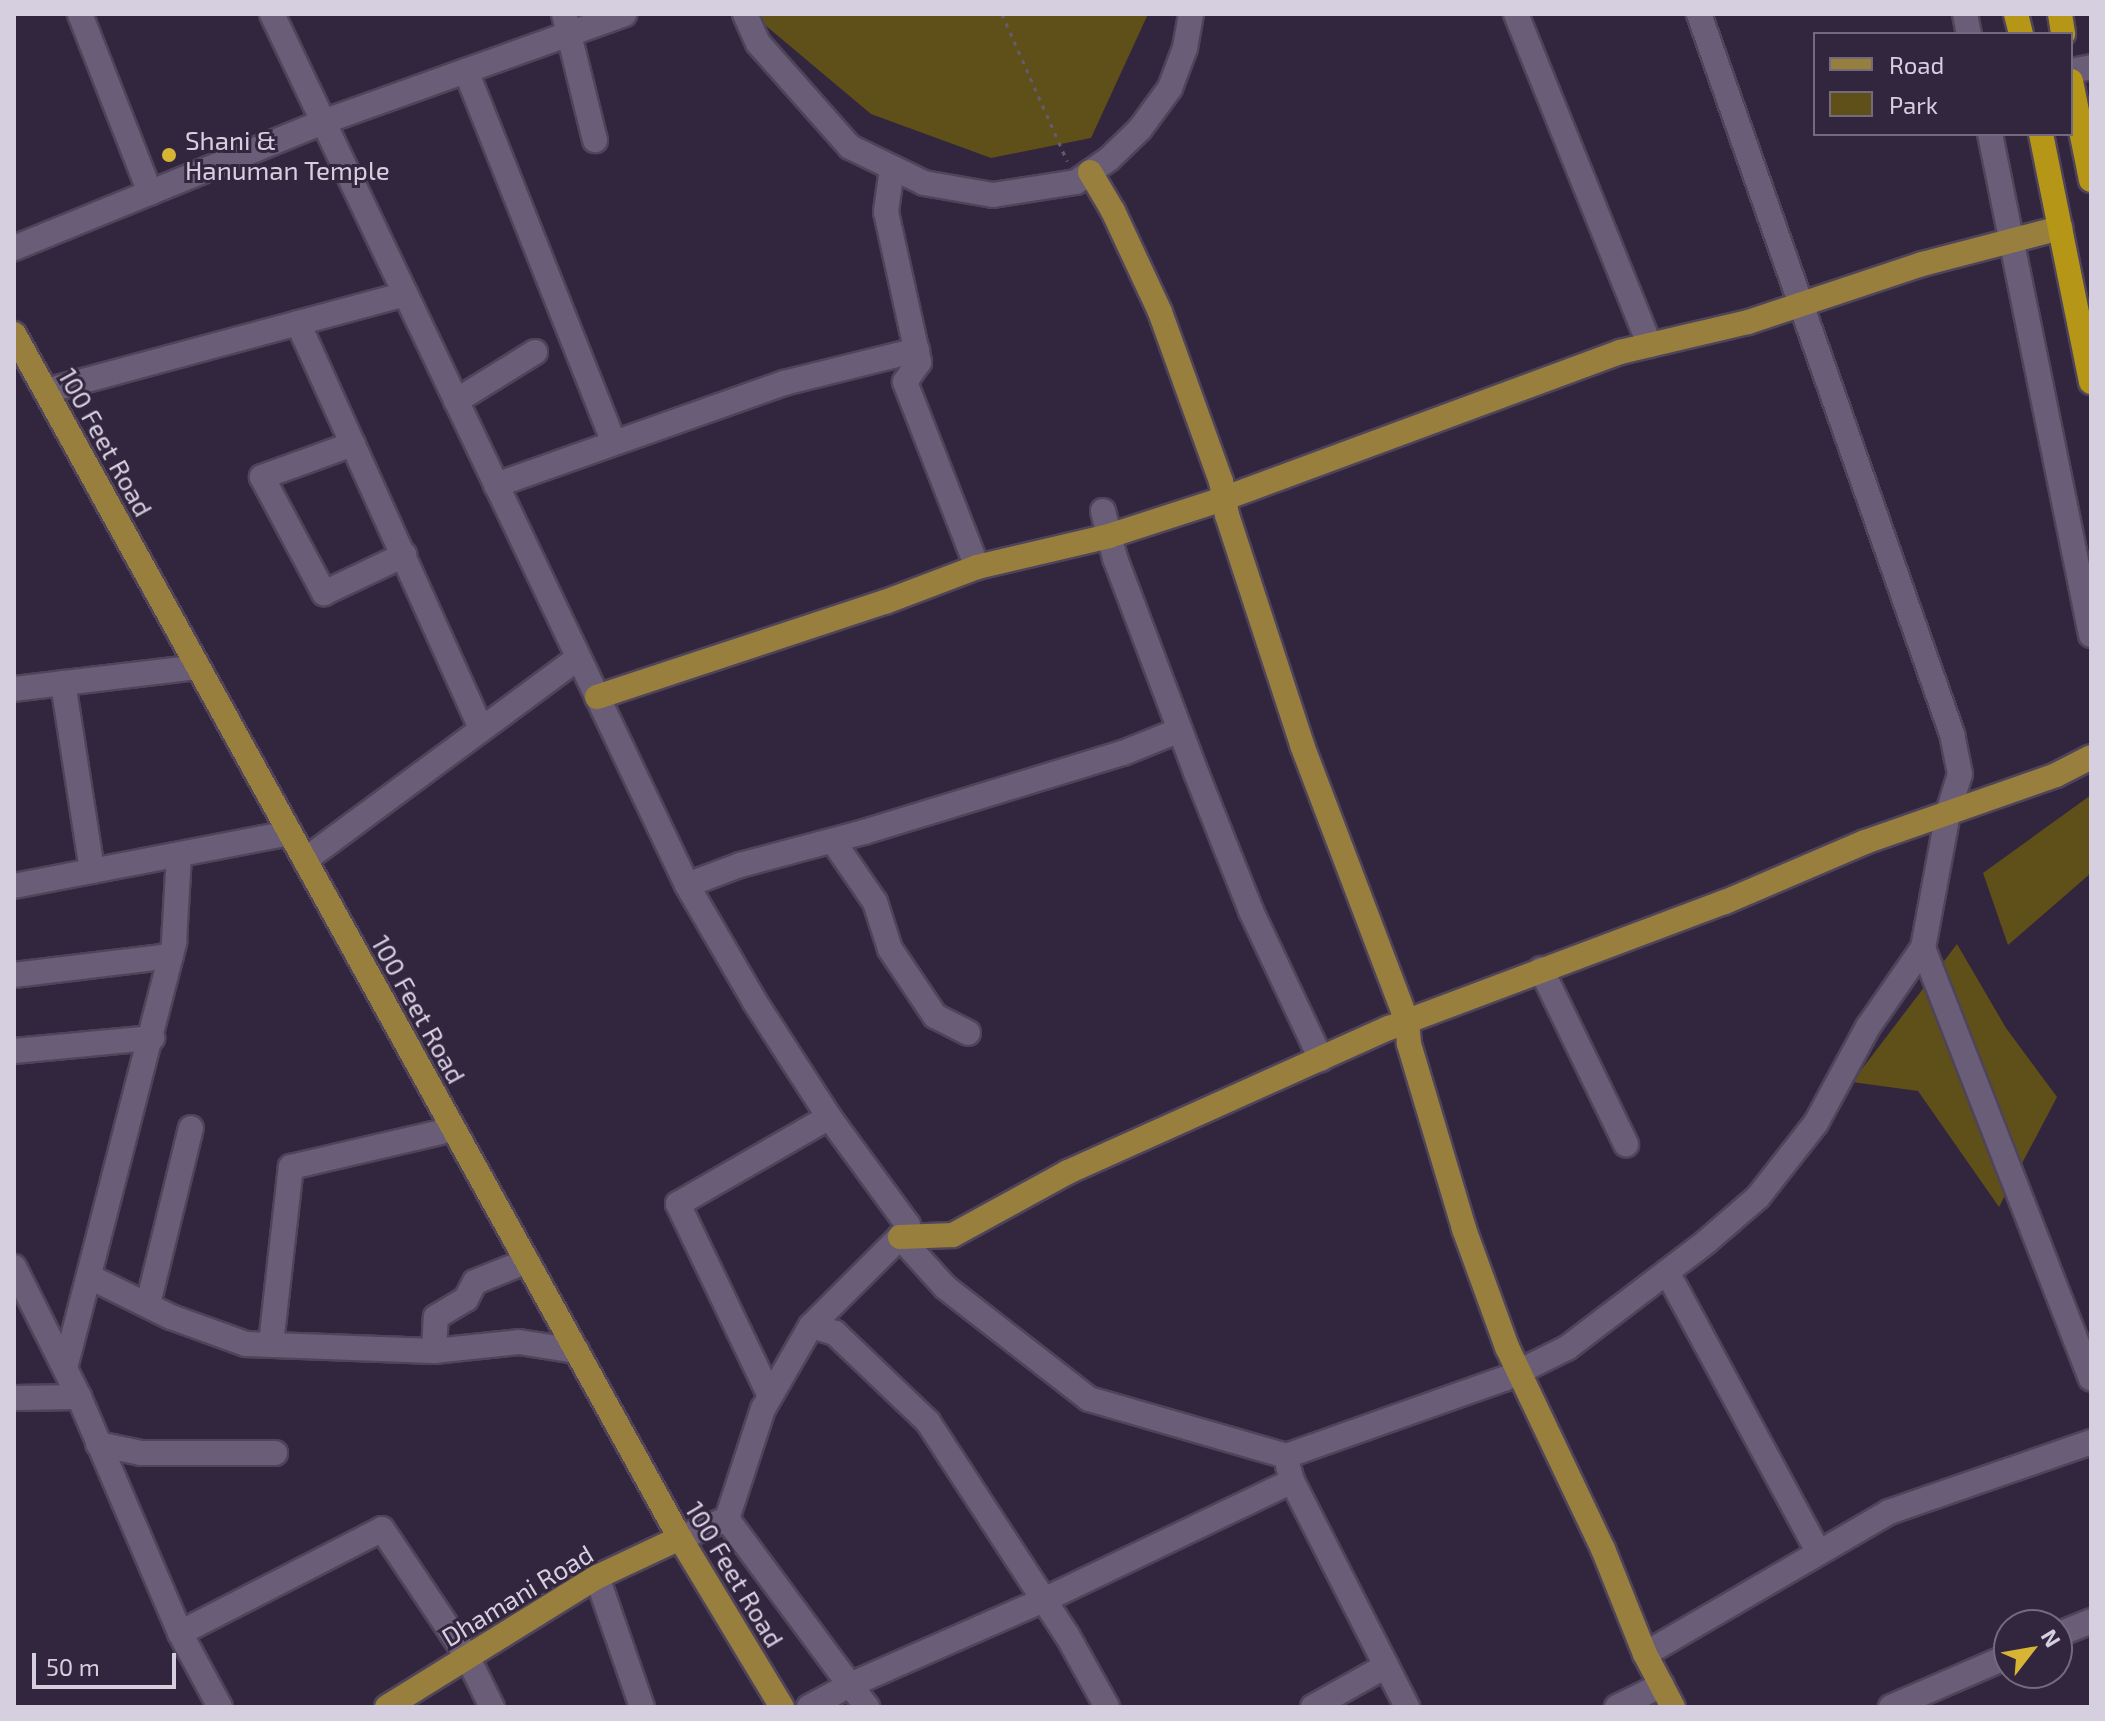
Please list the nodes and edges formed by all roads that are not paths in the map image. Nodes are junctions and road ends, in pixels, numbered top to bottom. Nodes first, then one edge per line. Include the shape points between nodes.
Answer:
1 (80, 14) edge
2 (272, 14) edge
3 (624, 14) edge
4 (745, 14) edge
5 (1191, 14) edge
6 (1516, 14) edge
7 (1699, 14) edge
8 (566, 24) edge
9 (466, 71) junction
10 (2073, 91) edge
11 (323, 122) junction
12 (1990, 136) edge
13 (2041, 136) edge
14 (595, 140) dead end
15 (892, 168) junction
16 (1083, 177) junction
17 (2091, 180) edge
18 (150, 193) junction
19 (2060, 228) junction
20 (2012, 239) junction
21 (14, 248) edge
22 (405, 294) junction
23 (1800, 303) junction
24 (298, 323) junction
25 (14, 334) edge
26 (1650, 345) junction
27 (917, 350) junction
28 (535, 352) dead end
29 (2091, 382) edge
30 (46, 391) junction
31 (456, 401) junction
32 (614, 443) junction
33 (353, 444) junction
34 (496, 485) junction
35 (1224, 498) junction
36 (1103, 511) dead end
37 (1109, 536) junction
38 (404, 555) junction
39 (977, 567) junction
40 (2091, 635) edge
41 (578, 658) junction
42 (198, 667) junction
43 (63, 683) junction
44 (14, 689) edge
45 (597, 697) junction
46 (481, 729) junction
47 (1180, 730) junction
48 (2091, 757) edge
49 (1948, 813) junction
50 (290, 833) junction
51 (833, 841) junction
52 (179, 855) junction
53 (305, 860) junction
54 (92, 871) junction
55 (687, 885) junction
56 (14, 886) edge
57 (1923, 948) junction
58 (171, 956) junction
59 (1541, 969) junction
60 (14, 975) edge
61 (1407, 1021) junction
62 (968, 1033) dead end
63 (152, 1038) junction
64 (14, 1051) edge
65 (1321, 1059) junction
66 (829, 1117) junction
67 (191, 1128) dead end
68 (454, 1129) junction
69 (1626, 1144) dead end
70 (900, 1237) junction
71 (527, 1261) junction
72 (14, 1267) edge
73 (1667, 1272) junction
74 (90, 1277) junction
75 (148, 1304) junction
76 (811, 1326) junction
77 (271, 1344) junction
78 (434, 1351) junction
79 (577, 1351) junction
80 (65, 1368) junction
81 (1518, 1372) junction
82 (2091, 1378) edge
83 (770, 1396) junction
84 (79, 1397) junction
85 (14, 1398) edge
86 (2091, 1442) edge
87 (98, 1444) junction
88 (275, 1453) dead end
89 (1286, 1456) junction
90 (1292, 1481) junction
91 (727, 1519) junction
92 (680, 1538) junction
93 (1819, 1553) junction
94 (597, 1577) junction
95 (1044, 1600) junction
96 (180, 1633) junction
97 (1645, 1654) junction
98 (467, 1656) junction
99 (1993, 1663) edge
100 (1386, 1666) junction
101 (850, 1685) junction
102 (1662, 1685) junction
103 (1099, 1704) edge
104 (220, 1707) edge
105 (387, 1707) edge
106 (492, 1707) edge
107 (642, 1707) edge
108 (782, 1707) edge
109 (809, 1707) edge
110 (867, 1707) edge
111 (1313, 1707) edge
112 (1407, 1707) edge
113 (1617, 1707) edge
114 (1673, 1707) edge
115 (1891, 1707) edge

1 - 18 street
2 - 11 street
3 - 8 street
4 - 15 street via 758,43 850,147
5 - 16 street via 1170,88 1140,129
6 - 26 street
7 - 23 street
8 - 9 street
8 - 14 street
9 - 11 street
9 - 32 street
10 - 17 highway
11 - 18 street
11 - 22 street
12 - 20 street
13 - 19 highway
15 - 16 street via 924,183 993,195
15 - 27 street via 886,212
16 - 35 main road via 1113,211 1160,312
18 - 21 street
19 - 20 main road
19 - 29 highway
20 - 23 main road
20 - 40 street
22 - 24 street
22 - 31 street
23 - 26 main road via 1748,322
23 - 49 street via 1952,734 1960,774
24 - 30 street
24 - 33 street
25 - 30 main road, 100 Feet Road
26 - 35 main road
27 - 32 street via 784,383
27 - 39 street via 919,362 905,382
28 - 31 street
30 - 42 main road, 100 Feet Road
31 - 34 street
32 - 34 street
33 - 38 street
33 - 38 street via 262,477 324,593
34 - 41 street
35 - 37 main road
35 - 61 main road via 1302,745
36 - 37 street
37 - 39 main road
37 - 47 street
38 - 46 street
39 - 45 main road
41 - 45 street
41 - 46 street
42 - 43 street
42 - 50 main road, 100 Feet Road
43 - 44 street
43 - 54 street
45 - 55 street
46 - 53 street
47 - 51 street via 1123,753
47 - 65 street via 1251,911
48 - 49 main road
49 - 57 street
49 - 59 main road
50 - 52 street
50 - 53 main road, 100 Feet Road
51 - 55 street
51 - 62 street via 875,902 890,949 935,1016
52 - 54 street
52 - 58 street
53 - 68 main road, 100 Feet Road
54 - 56 street
55 - 66 street
57 - 73 street via 1868,1027 1816,1123 1758,1197
57 - 82 street
58 - 60 street
58 - 63 street
59 - 61 main road
59 - 69 street
61 - 65 main road
61 - 81 main road via 1409,1044 1464,1229
63 - 64 street
63 - 74 street
65 - 70 main road via 1068,1172 953,1235
66 - 70 street via 908,1225
66 - 83 street via 678,1204
67 - 75 street
68 - 71 main road, 100 Feet Road
68 - 77 street via 291,1167
70 - 76 street
70 - 89 street via 945,1287 1089,1399
71 - 78 street via 475,1282 466,1299 436,1317
71 - 79 main road, 100 Feet Road
72 - 80 street
73 - 81 street via 1567,1348
73 - 93 street
74 - 75 street
74 - 80 street
75 - 77 street via 246,1344
76 - 83 street
76 - 95 street via 835,1333 928,1422
77 - 78 street
78 - 79 street via 519,1342
79 - 92 main road, 100 Feet Road
80 - 84 street
81 - 89 street
81 - 97 main road via 1603,1549
83 - 91 street
84 - 85 street
84 - 87 street
86 - 93 street via 1889,1512
87 - 88 street via 141,1453
87 - 96 street
89 - 90 street
90 - 95 street
90 - 100 street
91 - 92 street
91 - 101 street
92 - 94 main road, Dhamani Road
92 - 108 main road, 100 Feet Road
93 - 97 street
94 - 98 main road, Dhamani Road
94 - 107 street
95 - 101 street
95 - 103 street
96 - 98 street via 382,1529
96 - 104 street
97 - 102 main road
98 - 105 main road, Dhamani Road
98 - 106 street
99 - 115 street
100 - 111 street
100 - 112 street
101 - 109 street
101 - 110 street
102 - 113 street
102 - 114 main road

